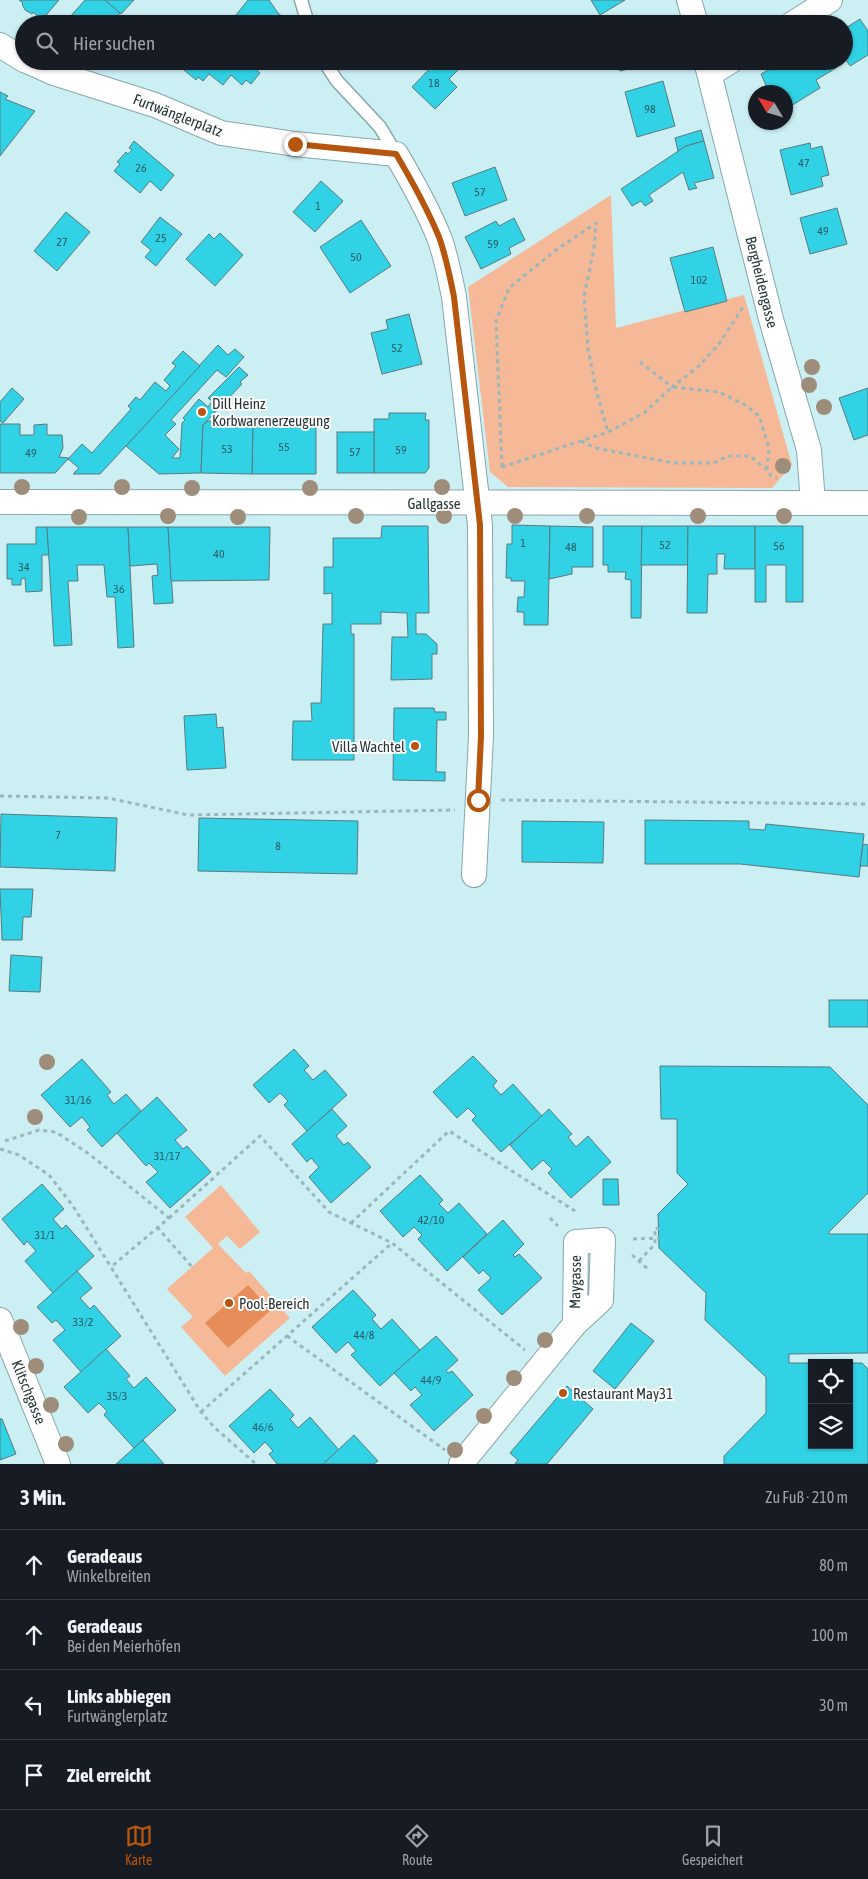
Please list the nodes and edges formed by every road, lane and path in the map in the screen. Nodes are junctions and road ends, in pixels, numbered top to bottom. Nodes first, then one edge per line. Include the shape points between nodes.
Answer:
1 (301, 0) edge
2 (689, 0) edge
3 (830, 0) edge
4 (305, 15) edge
5 (693, 15) edge
6 (806, 15) edge
7 (0, 45) edge
8 (15, 55) edge
9 (47, 70) edge
10 (330, 70) edge
11 (709, 70) edge
12 (396, 154) junction
13 (765, 294) junction
14 (640, 362) dead end
15 (672, 387) junction
16 (608, 432) junction
17 (580, 441) junction
18 (502, 467) junction
19 (767, 469) junction
20 (475, 474) junction
21 (779, 479) dead end
22 (0, 502) edge
23 (478, 503) junction
24 (813, 503) junction
25 (868, 503) edge
26 (0, 796) edge
27 (868, 804) edge
28 (478, 805) junction
29 (474, 875) dead end
30 (5, 1141) dead end
31 (0, 1149) edge
32 (575, 1211) dead end
33 (169, 1218) junction
34 (351, 1223) junction
35 (157, 1227) junction
36 (658, 1228) dead end
37 (656, 1238) junction
38 (633, 1239) dead end
39 (392, 1243) junction
40 (632, 1255) dead end
41 (639, 1261) junction
42 (111, 1267) junction
43 (192, 1267) dead end
44 (648, 1270) dead end
45 (0, 1320) edge
46 (575, 1324) dead end
47 (287, 1336) junction
48 (528, 1352) dead end
49 (201, 1412) junction
50 (454, 1458) edge
51 (58, 1464) edge
52 (256, 1464) edge

1 - 4 lane
2 - 5 street
3 - 6 street
7 - 8 street, Furtwänglerplatz
9 - 12 street, Furtwänglerplatz via 155,105 221,134
10 - 12 lane via 380,127
11 - 13 street, Bergheidengasse
12 - 20 street via 439,237 449,272
13 - 15 path via 743,306 719,344 698,367
13 - 24 street, Bergheidengasse via 809,450
14 - 15 path
15 - 16 path via 644,413
15 - 19 path via 719,392 760,416 769,448
16 - 17 path
16 - 18 path via 588,348 584,296 596,223 509,288 496,321
17 - 18 path
17 - 19 path via 595,448 674,464 713,463 728,456 750,456
18 - 20 path
19 - 21 path via 771,476
20 - 23 street
22 - 23 street, Gallgasse
23 - 24 street, Gallgasse
23 - 28 street via 481,736
24 - 25 street, Gallgasse
26 - 28 path via 108,798 188,815
27 - 28 path
28 - 29 street
30 - 33 path via 38,1130 56,1132
31 - 42 path via 18,1155 48,1175
32 - 34 path via 449,1131
33 - 34 path via 260,1136 329,1212
33 - 35 path
34 - 39 path
35 - 42 path
35 - 43 path
36 - 37 path via 655,1228
37 - 38 path
37 - 41 path via 655,1244
39 - 47 path
39 - 48 path
40 - 41 path
41 - 44 path
42 - 49 path
45 - 51 street, Klitschgasse
46 - 50 street, Maygasse
47 - 49 path
47 - 50 path
49 - 52 path via 214,1428

